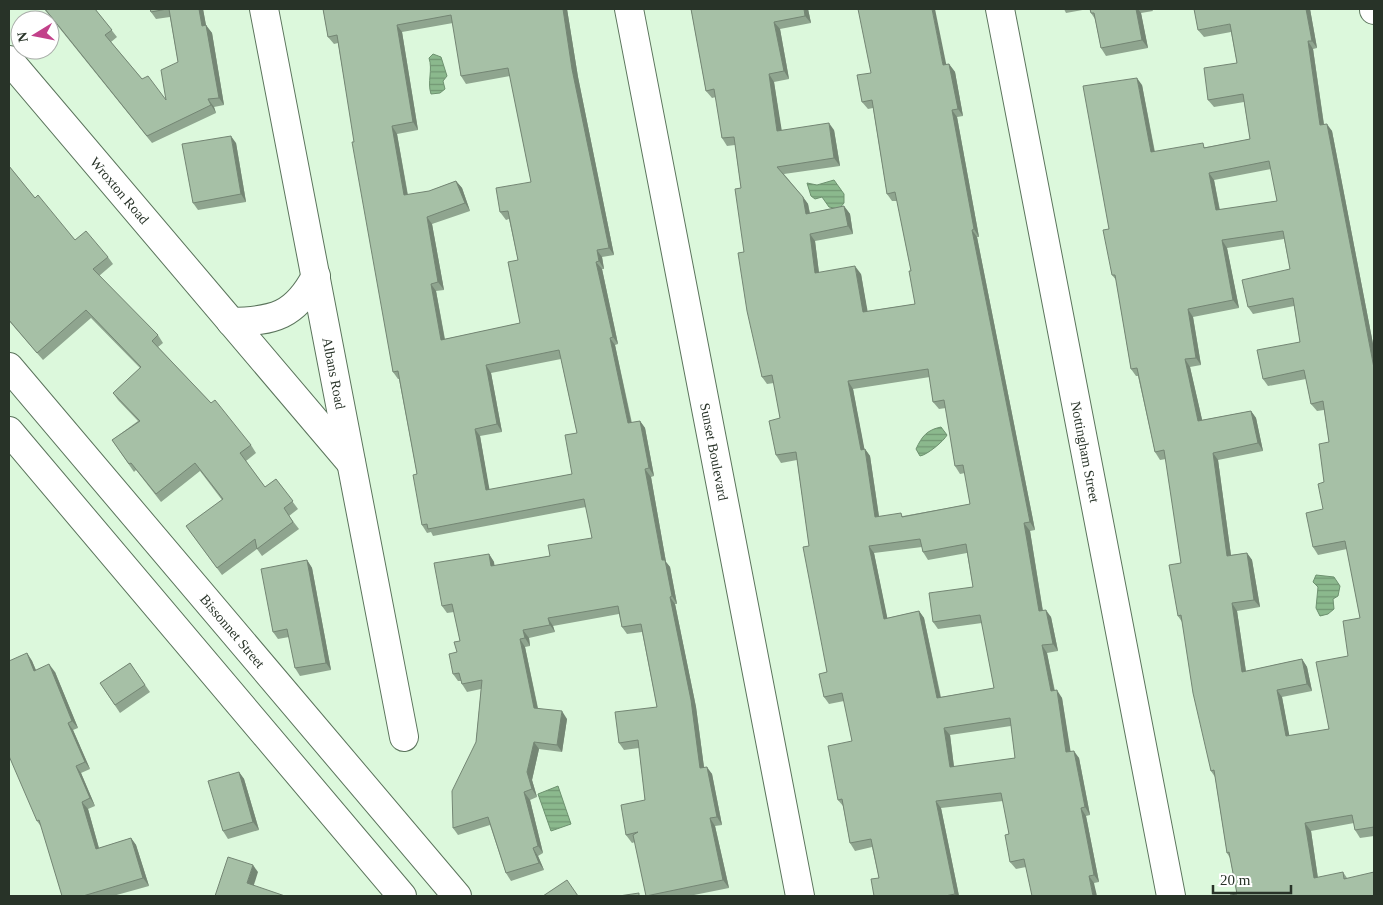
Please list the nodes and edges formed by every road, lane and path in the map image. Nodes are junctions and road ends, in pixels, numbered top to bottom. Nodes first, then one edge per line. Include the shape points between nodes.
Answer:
1 (264, 9) edge
2 (629, 9) edge
3 (1000, 9) edge
4 (9, 60) edge
5 (316, 276) junction
6 (231, 322) junction
7 (9, 367) edge
8 (9, 431) edge
9 (352, 464) junction
10 (404, 737) dead end
11 (371, 796) junction
12 (340, 823) junction
13 (402, 896) edge
14 (457, 896) edge
15 (800, 896) edge
16 (1171, 896) edge

1 - 5 street, Albans Road
2 - 15 street, Sunset Boulevard
3 - 16 street, Nottingham Street
4 - 6 street, Wroxton Road
5 - 6 street via 307,294 292,310 255,322
5 - 9 street, Albans Road
6 - 9 street, Wroxton Road
7 - 11 street, Bissonnet Street
8 - 12 street
9 - 10 street, Albans Road
11 - 12 street
11 - 14 street, Bissonnet Street
12 - 13 street

